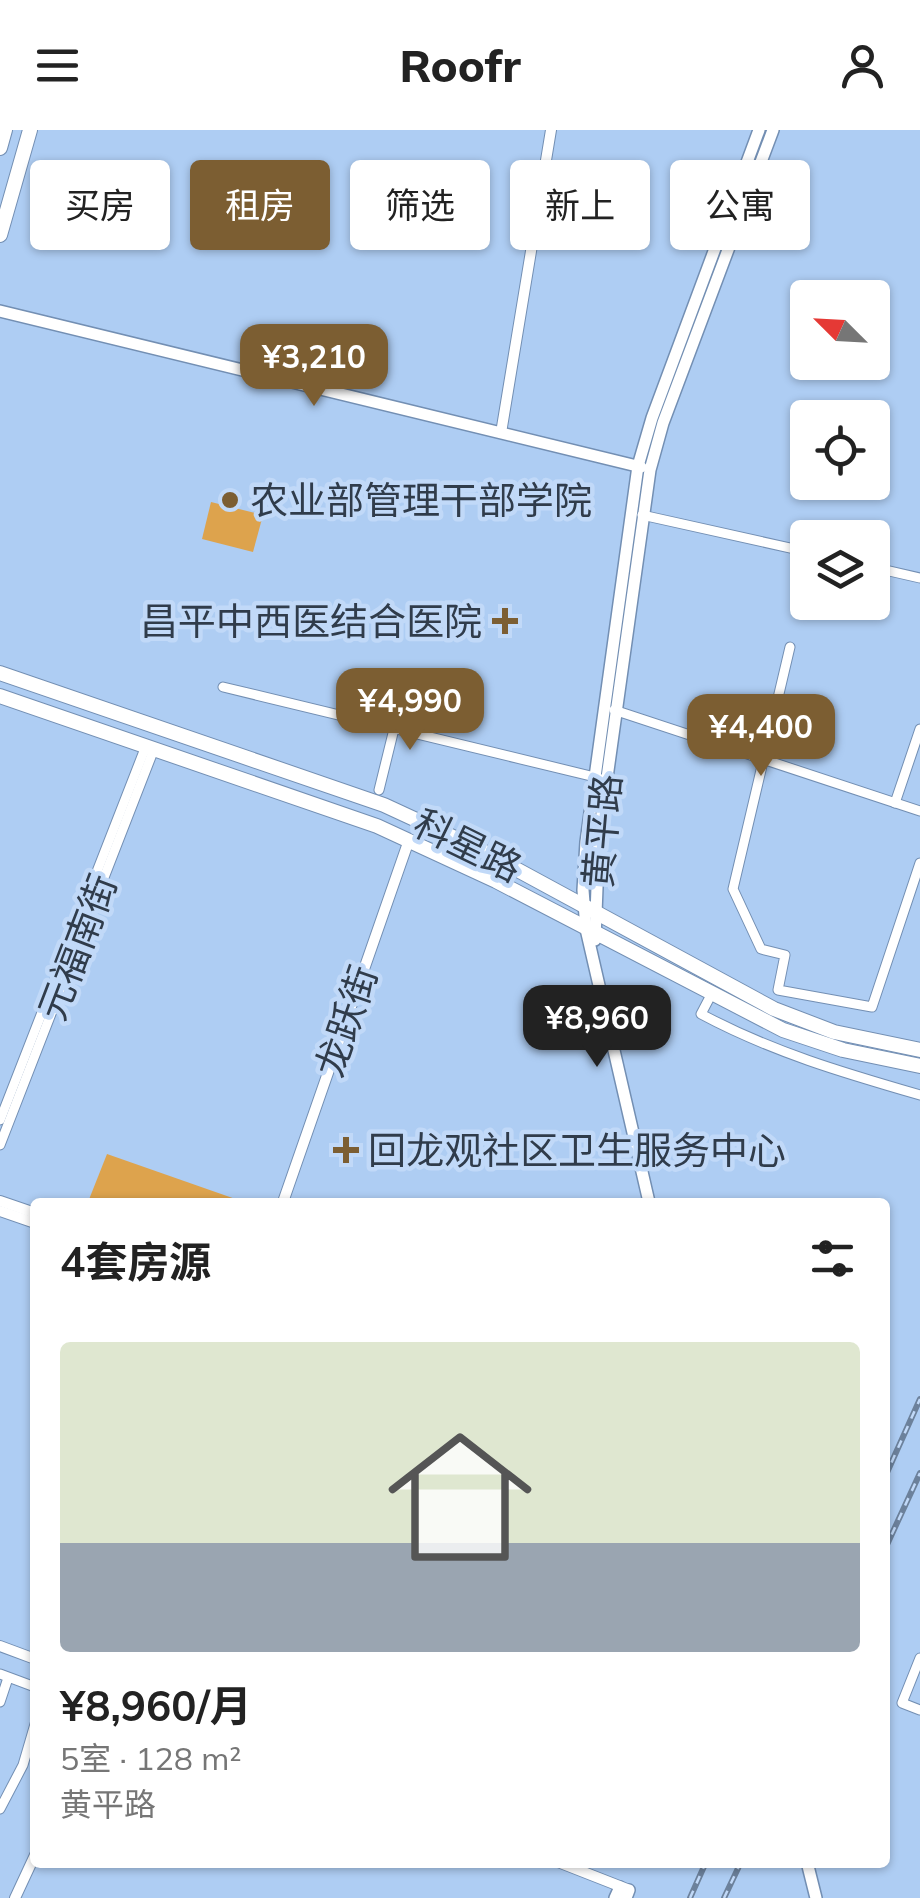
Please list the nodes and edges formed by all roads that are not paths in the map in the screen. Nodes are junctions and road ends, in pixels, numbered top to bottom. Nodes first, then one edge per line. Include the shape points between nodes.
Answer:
1 (5, 130) edge
2 (30, 130) edge
3 (551, 130) edge
4 (759, 130) edge
5 (772, 130) edge
6 (0, 148) edge
7 (0, 235) edge
8 (0, 311) edge
9 (502, 434) junction
10 (644, 468) junction
11 (642, 515) junction
12 (790, 548) edge
13 (890, 571) edge
14 (920, 578) edge
15 (790, 647) dead end
16 (0, 672) edge
17 (223, 686) dead end
18 (0, 696) edge
19 (609, 709) junction
20 (920, 729) edge
21 (394, 730) junction
22 (150, 748) junction
23 (762, 759) junction
24 (600, 778) junction
25 (379, 790) dead end
26 (895, 803) junction
27 (920, 811) edge
28 (409, 840) junction
29 (920, 862) edge
30 (589, 908) junction
31 (591, 931) junction
32 (711, 995) junction
33 (920, 1050) edge
34 (920, 1066) edge
35 (920, 1095) edge
36 (0, 1120) edge
37 (0, 1145) edge
38 (284, 1198) edge
39 (651, 1198) edge
40 (0, 1201) edge
41 (0, 1210) edge
42 (30, 1211) edge
43 (30, 1220) edge
44 (0, 1646) edge
45 (30, 1658) edge
46 (920, 1658) edge
47 (4, 1676) edge
48 (30, 1685) edge
49 (0, 1702) edge
50 (920, 1710) edge
51 (30, 1741) edge
52 (0, 1809) edge
53 (30, 1866) edge
54 (571, 1868) edge
55 (806, 1868) edge
56 (623, 1893) edge
57 (15, 1898) edge
58 (813, 1898) edge

1 - 6 main road
2 - 7 main road
3 - 9 street
4 - 10 main road via 652,418
5 - 10 main road
8 - 9 main road
9 - 10 main road
10 - 11 main road, 黄平路
10 - 19 main road, 黄平路
11 - 12 street
11 - 19 main road, 黄平路
13 - 14 street
15 - 23 street
16 - 30 main road, 科星路 via 384,804
17 - 21 street
18 - 22 main road, 科星路
19 - 23 street
19 - 24 main road, 黄平路
20 - 26 street
21 - 24 street
21 - 25 street
22 - 28 main road, 科星路
22 - 36 street, 元福南街
22 - 37 street, 元福南街
23 - 26 street
23 - 29 street via 733,889 761,949 785,955 778,990 872,1006
24 - 30 main road, 黄平路
26 - 27 street
28 - 31 main road, 科星路
28 - 38 street, 龙跃街
30 - 31 main road, 黄平路
30 - 33 main road, 科星路 via 786,1014
31 - 32 main road, 科星路
31 - 39 main road, 黄平路
32 - 34 main road, 科星路 via 816,1042
32 - 35 street via 702,1014 723,1026 792,1057
40 - 42 street
41 - 43 street
44 - 45 street
46 - 50 street via 902,1702
47 - 48 street
47 - 49 street
51 - 52 street
53 - 57 street
54 - 56 street
55 - 58 main road

